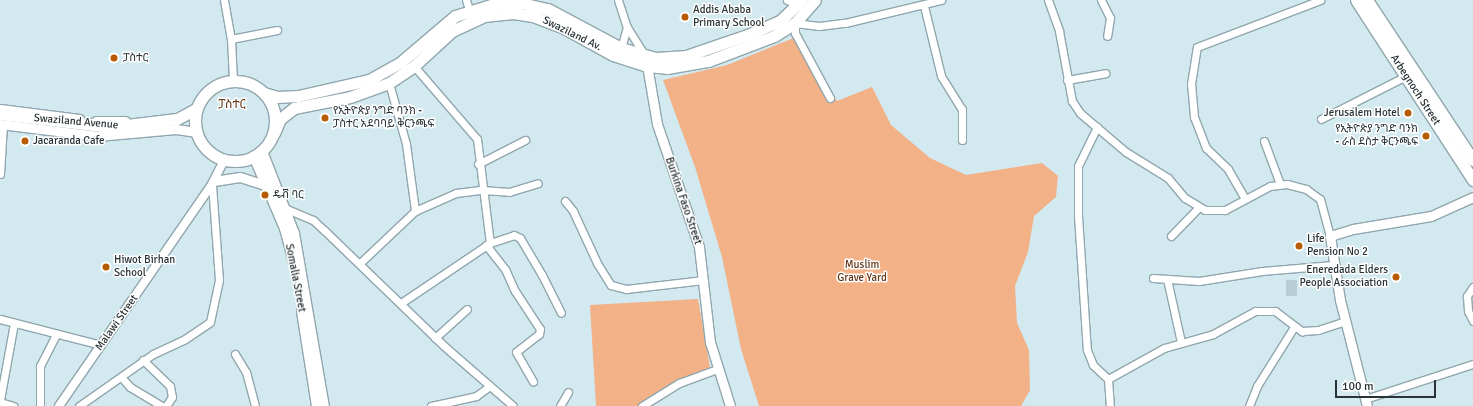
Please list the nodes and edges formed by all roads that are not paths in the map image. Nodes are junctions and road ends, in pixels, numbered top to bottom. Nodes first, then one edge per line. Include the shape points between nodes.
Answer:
1 (224, 0) edge
2 (618, 0) edge
3 (815, 0) edge
4 (941, 0) edge
5 (1048, 0) edge
6 (1101, 0) edge
7 (1320, 0) edge
8 (1356, 0) edge
9 (1367, 0) edge
10 (796, 2) edge
11 (924, 6) junction
12 (469, 9) edge
13 (795, 23) junction
14 (627, 27) junction
15 (277, 30) dead end
16 (1107, 36) dead end
17 (231, 39) junction
18 (621, 48) junction
19 (646, 61) junction
20 (414, 66) junction
21 (1105, 73) dead end
22 (1406, 76) junction
23 (233, 80) junction
24 (1067, 80) junction
25 (389, 83) junction
26 (264, 93) junction
27 (830, 98) dead end
28 (197, 107) junction
29 (0, 109) edge
30 (1321, 119) dead end
31 (1, 120) edge
32 (1096, 127) junction
33 (196, 129) junction
34 (274, 133) junction
35 (525, 140) dead end
36 (962, 140) dead end
37 (1264, 141) dead end
38 (257, 154) junction
39 (225, 159) junction
40 (1473, 160) edge
41 (478, 164) junction
42 (0, 174) edge
43 (1473, 180) edge
44 (213, 182) junction
45 (538, 183) dead end
46 (1280, 184) junction
47 (265, 185) junction
48 (482, 190) junction
49 (1244, 197) junction
50 (1473, 197) edge
51 (565, 201) dead end
52 (279, 205) junction
53 (1198, 208) junction
54 (415, 211) junction
55 (1170, 236) dead end
56 (1330, 236) junction
57 (488, 244) junction
58 (360, 263) junction
59 (1333, 266) junction
60 (1153, 278) dead end
61 (1167, 279) junction
62 (703, 280) junction
63 (1473, 287) edge
64 (401, 302) junction
65 (467, 309) dead end
66 (560, 313) dead end
67 (0, 319) edge
68 (1346, 321) junction
69 (1473, 321) edge
70 (14, 322) junction
71 (1294, 327) junction
72 (56, 334) junction
73 (435, 338) junction
74 (1181, 342) junction
75 (101, 345) junction
76 (235, 354) dead end
77 (143, 360) junction
78 (1473, 364) edge
79 (717, 369) junction
80 (122, 378) junction
81 (1108, 379) junction
82 (533, 381) dead end
83 (490, 386) junction
84 (568, 392) dead end
85 (0, 401) edge
86 (1366, 403) edge
87 (13, 406) edge
88 (40, 406) edge
89 (60, 406) edge
90 (79, 406) edge
91 (162, 406) edge
92 (166, 406) edge
93 (255, 406) edge
94 (316, 406) edge
95 (323, 406) edge
96 (433, 406) edge
97 (513, 406) edge
98 (560, 406) edge
99 (642, 406) edge
100 (730, 406) edge
101 (1110, 406) edge
102 (1249, 406) edge

1 - 17 street
2 - 14 street
3 - 13 main road, Swaziland Av.
4 - 11 street
5 - 24 street via 1059,31
6 - 16 street via 1110,18
7 - 49 street via 1197,47 1191,84 1194,117 1206,148 1228,169
8 - 22 main road, Arbegnoch Street
9 - 40 main road, Arbegnoch Street
10 - 19 main road, Swaziland Av. via 774,24 704,51
11 - 13 street via 844,23 818,26
11 - 36 street via 941,76 962,109
12 - 18 main road, Swaziland Av. via 494,4 535,5 548,9
12 - 19 main road, Swaziland Av. via 533,16 562,27 613,55
12 - 20 main road, Swaziland Av. via 452,31
12 - 26 main road, Swaziland Av. via 441,25 409,56 378,76 343,87 298,96 277,97
13 - 19 main road, Swaziland Av. via 768,38 708,62 676,68
13 - 27 street via 795,33
14 - 18 street
14 - 19 street
15 - 17 street
17 - 23 street
18 - 19 main road, Swaziland Av.
19 - 62 main road, Burkina Faso Street via 657,124 696,235
20 - 25 main road, Swaziland Av.
20 - 41 street via 474,134
21 - 24 street
22 - 30 street
22 - 43 main road, Arbegnoch Street
23 - 26 main road via 245,82
23 - 28 main road via 212,88
24 - 32 street via 1072,101 1080,113
25 - 34 main road, Swaziland Av. via 350,97 294,108 280,119
25 - 54 street via 406,144
26 - 34 main road via 274,109
28 - 29 main road via 176,114 118,121 86,120
28 - 31 main road, Swaziland Avenue via 180,118 110,127
28 - 33 main road
31 - 33 main road, Swaziland Avenue via 95,130 124,130 181,122
31 - 42 street
32 - 53 street via 1137,161 1168,178
32 - 81 street via 1078,166 1078,216 1087,350 1093,365
33 - 39 main road via 205,148
34 - 38 main road
35 - 41 street
37 - 46 street
38 - 39 main road
38 - 47 main road, Somalia Street
38 - 52 main road
39 - 44 street, Malawi Street
41 - 48 street
44 - 47 main road via 240,177
44 - 75 street, Malawi Street
44 - 77 street via 219,274 212,319 185,340
45 - 48 street via 509,192
46 - 49 street
46 - 56 street via 1295,185 1319,197
47 - 52 main road, Somalia Street
48 - 54 street via 456,193
48 - 57 street
49 - 53 street via 1225,210
50 - 56 main road via 1431,216 1353,229
51 - 62 street via 573,211 603,274 614,286 626,289
52 - 58 street via 313,220
52 - 94 main road, Somalia Street via 291,254
52 - 95 main road via 294,233
53 - 55 street
54 - 58 street
56 - 59 main road
57 - 64 street
57 - 66 street via 518,236
57 - 82 street via 540,329 539,334 516,352
58 - 64 street
59 - 61 street via 1262,271 1199,281
59 - 68 main road
60 - 61 street
61 - 74 street
62 - 79 main road, Burkina Faso Street via 707,328
63 - 69 street via 1468,290 1467,296 1468,311
64 - 73 street
65 - 73 street
67 - 70 street
68 - 71 street via 1314,331
68 - 86 main road
70 - 72 street
70 - 85 street
71 - 74 street via 1274,311 1255,310 1213,334
71 - 102 street via 1257,386
72 - 75 street
72 - 88 street via 40,366
73 - 83 street
74 - 81 street
75 - 89 street, Malawi Street
76 - 93 street via 246,372
77 - 80 street
77 - 92 street via 170,386 172,396
78 - 86 street
79 - 99 street via 679,383
79 - 100 main road, Burkina Faso Street
80 - 90 street
80 - 91 street via 130,387
81 - 101 street
83 - 96 street via 476,396
83 - 97 street
84 - 98 street
85 - 87 street

